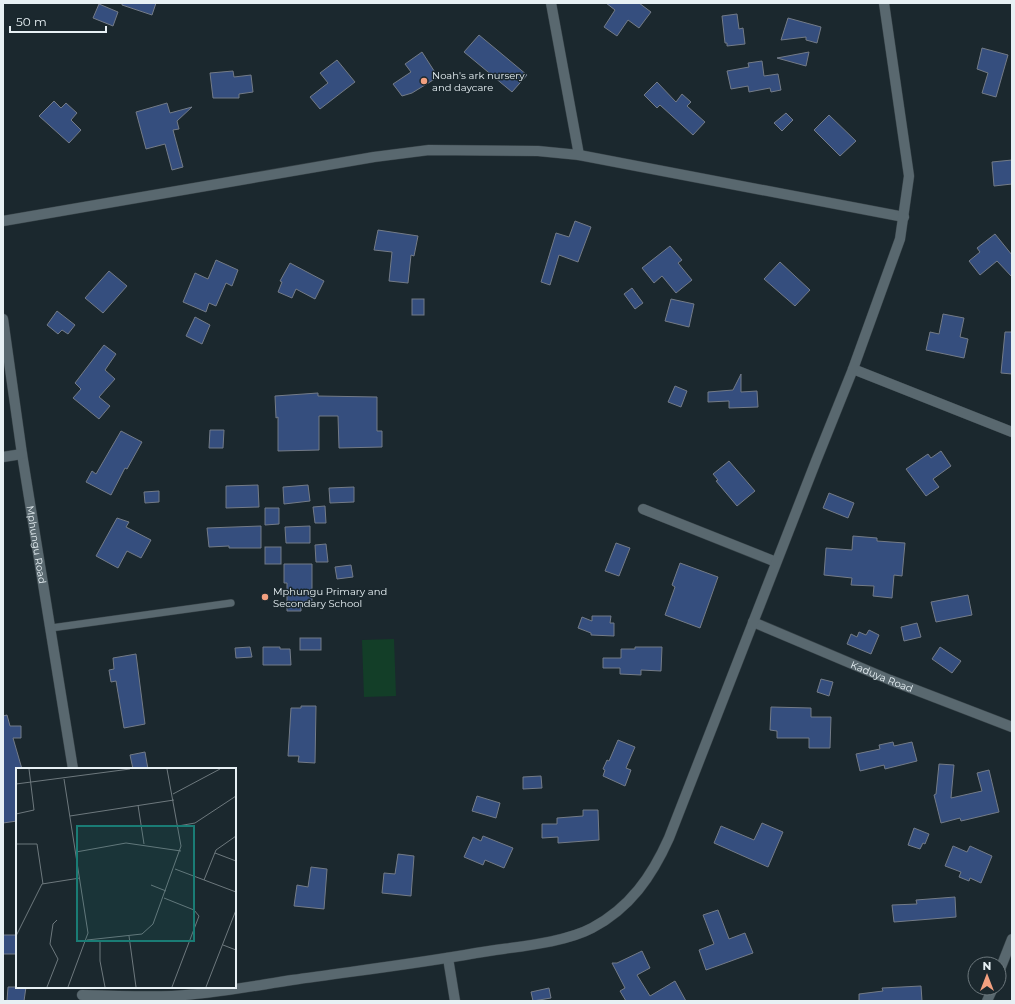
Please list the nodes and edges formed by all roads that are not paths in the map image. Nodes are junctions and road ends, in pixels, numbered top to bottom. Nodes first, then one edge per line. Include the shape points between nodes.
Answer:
1 (551, 3) edge
2 (884, 3) edge
3 (579, 155) junction
4 (904, 217) junction
5 (3, 221) edge
6 (3, 319) edge
7 (853, 369) junction
8 (7, 374) edge
9 (1012, 432) edge
10 (22, 454) junction
11 (3, 457) edge
12 (643, 509) dead end
13 (776, 562) junction
14 (231, 603) dead end
15 (753, 622) junction
16 (51, 628) junction
17 (1012, 727) edge
18 (73, 768) edge
19 (1012, 939) edge
20 (1005, 956) edge
21 (448, 958) junction
22 (82, 994) edge
23 (202, 997) edge
24 (455, 1001) edge

1 - 3 street
2 - 4 street via 909,176
3 - 4 street
3 - 5 street via 538,151 429,150 374,157
4 - 7 street via 900,239
6 - 8 street, Mphungu Road
7 - 9 street
7 - 13 street
8 - 10 street, Mphungu Road
10 - 11 street
10 - 16 street, Mphungu Road
12 - 13 street
13 - 15 street
14 - 16 lane
15 - 17 street, Kaduya Road via 890,680
15 - 21 street via 669,838 651,874 639,889 610,918 590,929 555,939
16 - 18 street, Mphungu Road
19 - 20 street
21 - 23 street
21 - 24 street
22 - 23 street

